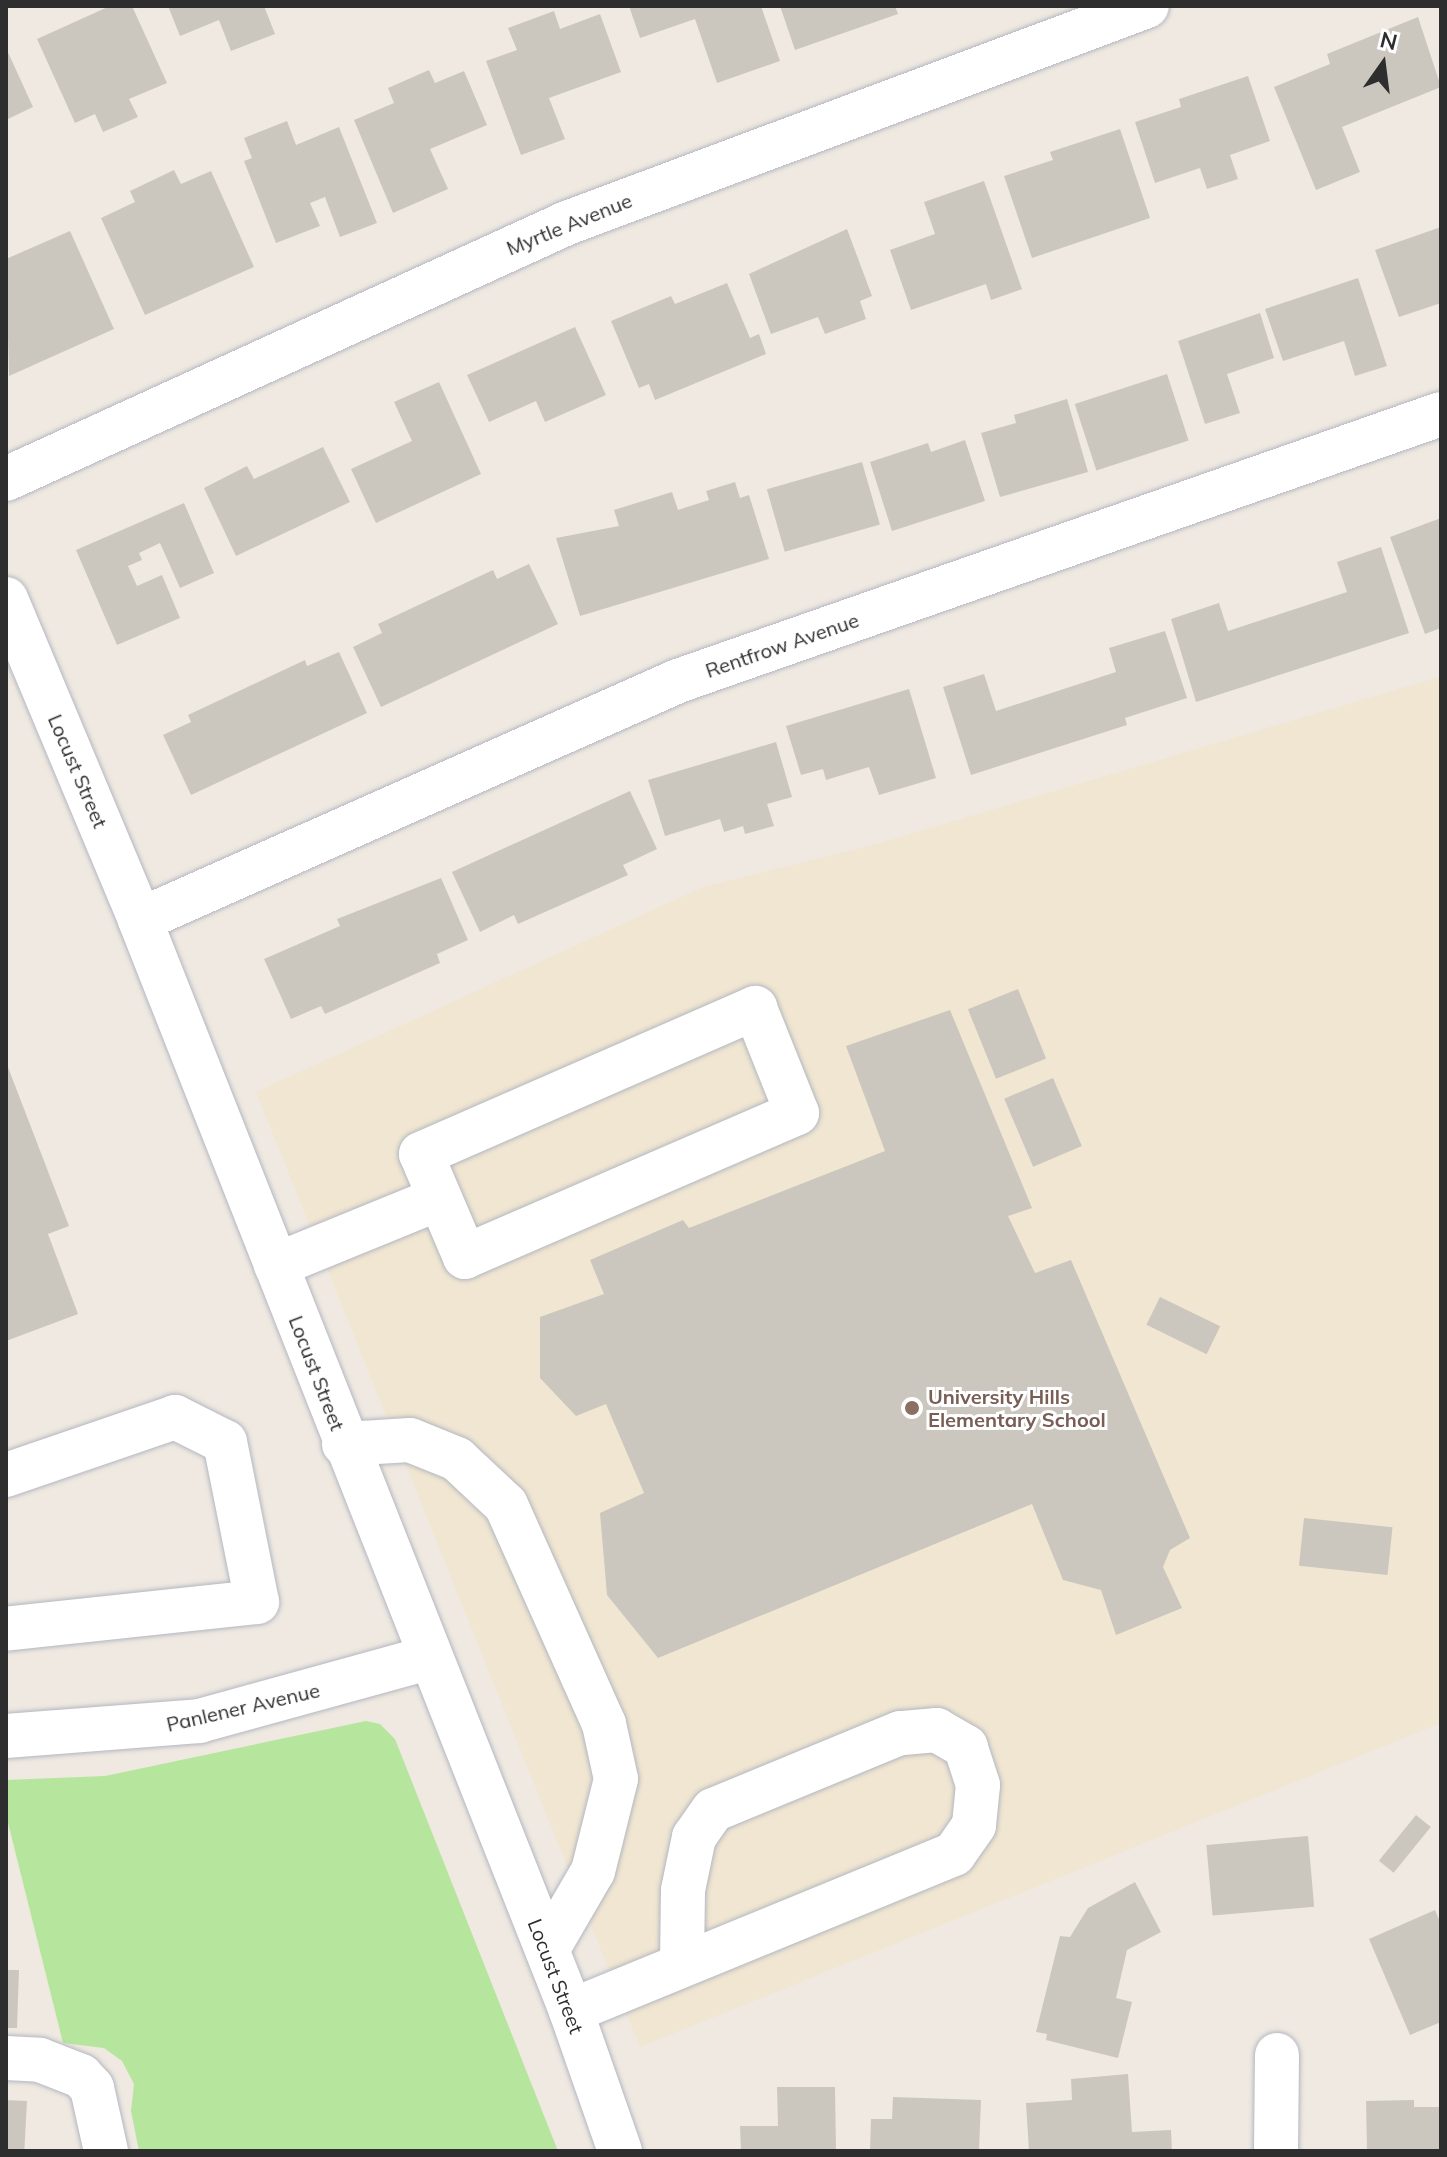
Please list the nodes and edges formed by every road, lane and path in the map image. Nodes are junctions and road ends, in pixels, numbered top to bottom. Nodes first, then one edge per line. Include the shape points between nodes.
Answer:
1 (1147, 6) edge
2 (1441, 414) edge
3 (6, 479) edge
4 (6, 599) edge
5 (140, 920) junction
6 (438, 1199) junction
7 (276, 1265) junction
8 (344, 1444) junction
9 (6, 1475) edge
10 (6, 1629) edge
11 (428, 1658) junction
12 (6, 1736) edge
13 (547, 1950) junction
14 (682, 1961) junction
15 (571, 2011) junction
16 (1277, 2055) dead end
17 (6, 2058) edge
18 (106, 2151) edge
19 (620, 2151) edge
20 (1276, 2151) edge

1 - 3 street, Myrtle Avenue via 567,223
2 - 5 street, Rentfrow Avenue via 678,681
4 - 5 street, Locust Street
5 - 7 street, Locust Street
6 - 6 street via 465,1257 797,1113 755,1008 421,1154
6 - 7 street
7 - 8 street, Locust Street
8 - 11 street, Locust Street
8 - 13 street via 410,1440 457,1459 506,1505 604,1724 616,1779 593,1871
9 - 10 street via 175,1417 225,1442 257,1602
11 - 12 street, Panlener Avenue via 199,1721
11 - 13 street, Locust Street
13 - 15 street, Locust Street
14 - 14 street via 954,1854 974,1825 978,1785 966,1747 937,1730 900,1733 713,1810 694,1837 683,1890
14 - 15 street
15 - 19 street, Locust Street
16 - 20 street
17 - 18 street via 40,2060 81,2076 92,2088

